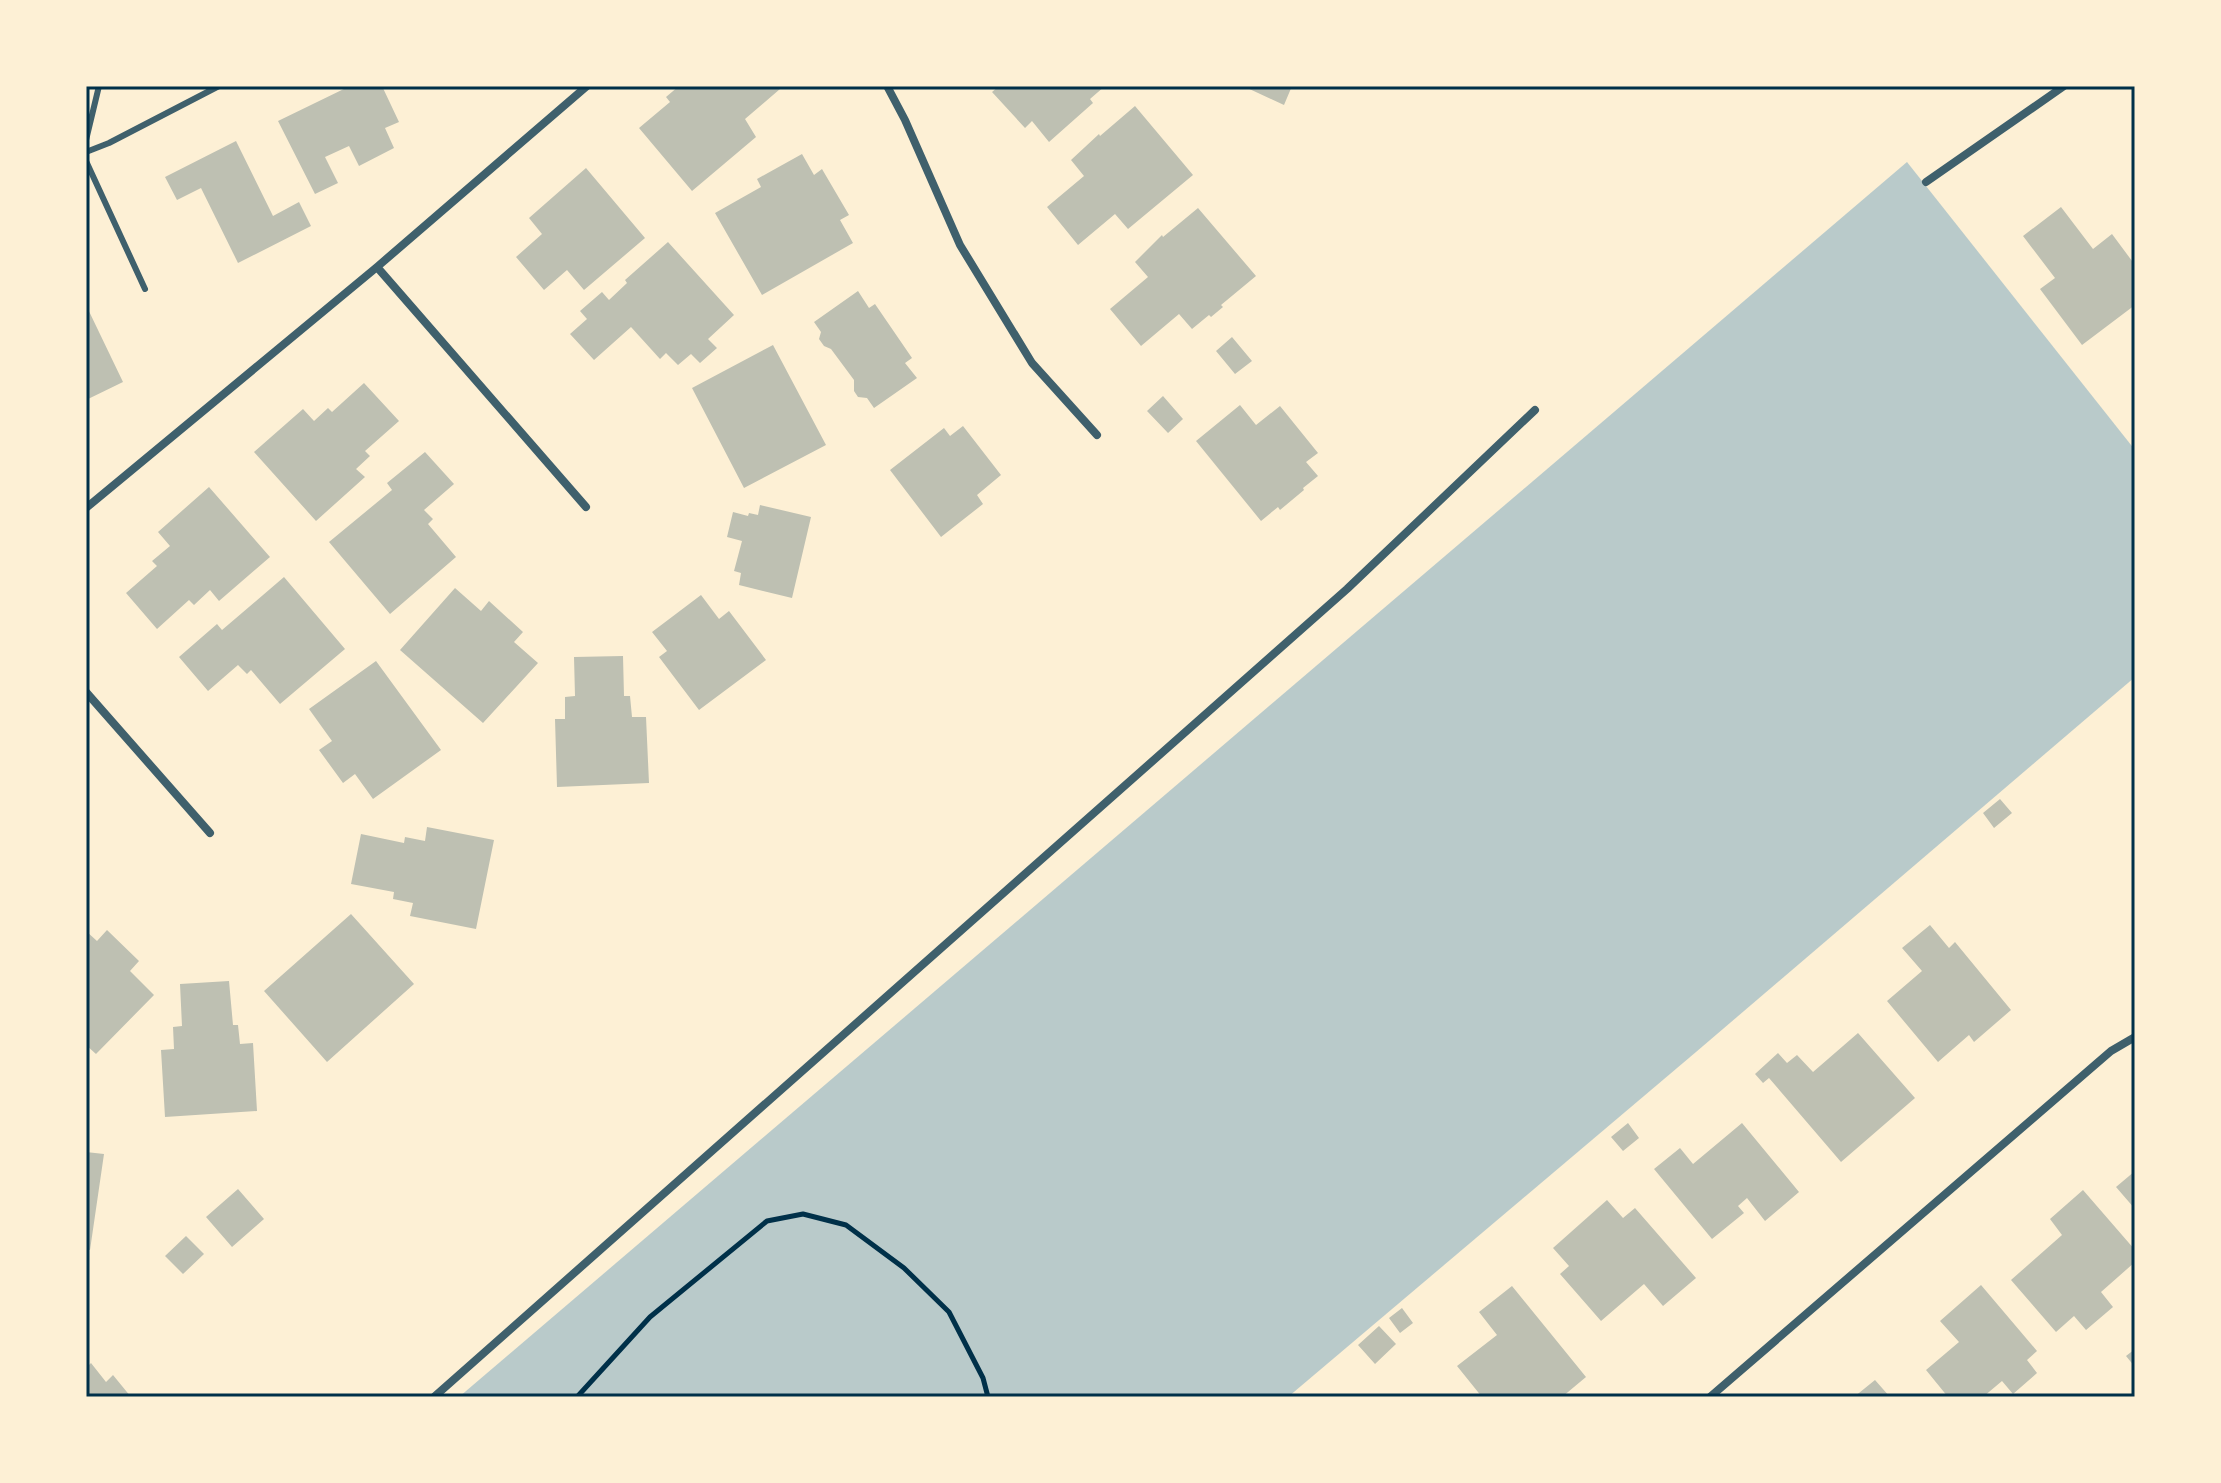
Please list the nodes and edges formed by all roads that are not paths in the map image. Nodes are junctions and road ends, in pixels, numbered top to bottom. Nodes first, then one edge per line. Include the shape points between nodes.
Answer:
1 (99, 86) edge
2 (219, 86) edge
3 (587, 86) edge
4 (887, 86) edge
5 (2064, 86) edge
6 (86, 140) edge
7 (86, 152) edge
8 (86, 161) edge
9 (1926, 182) dead end
10 (377, 267) junction
11 (145, 289) dead end
12 (1535, 410) dead end
13 (1097, 435) dead end
14 (586, 507) dead end
15 (86, 508) edge
16 (86, 692) edge
17 (210, 833) dead end
18 (2135, 1037) edge
19 (434, 1397) edge
20 (1710, 1397) edge

1 - 6 lane
2 - 7 lane
3 - 10 street
4 - 13 street via 960,245 1032,363
5 - 9 street
8 - 11 lane
10 - 14 street
10 - 15 street
12 - 19 street via 1335,600
16 - 17 street
18 - 20 street via 2111,1051

